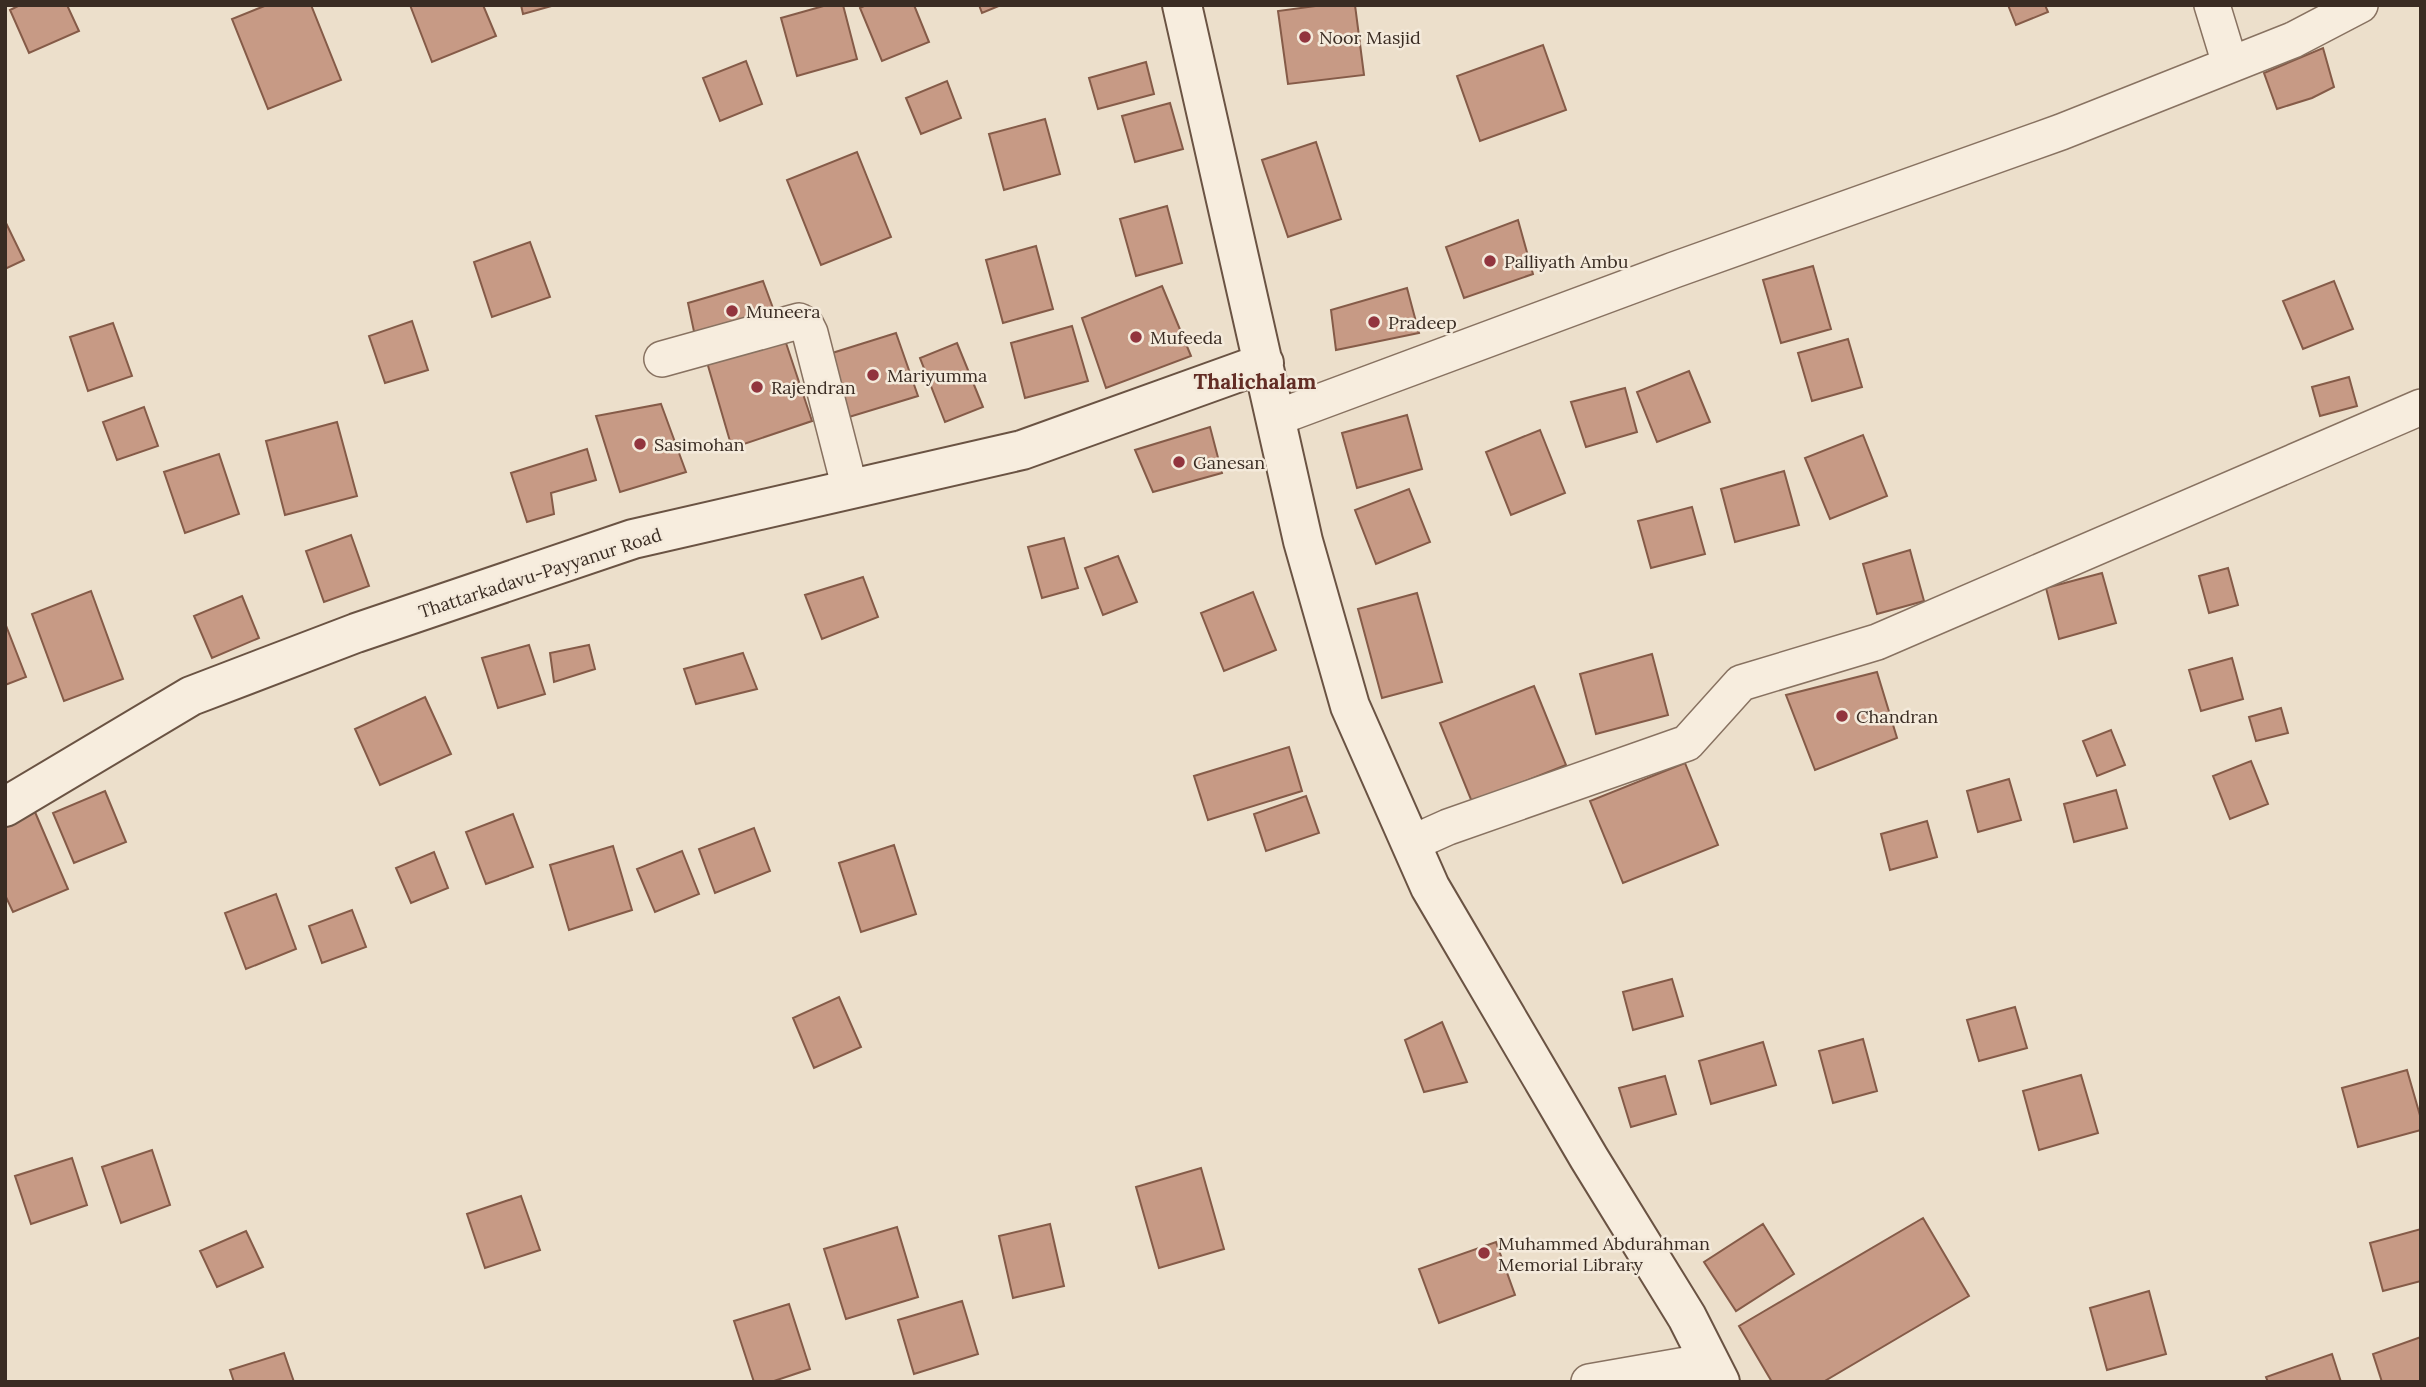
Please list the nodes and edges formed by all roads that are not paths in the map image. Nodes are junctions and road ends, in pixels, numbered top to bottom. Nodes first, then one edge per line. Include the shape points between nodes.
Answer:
1 (1182, 5) edge
2 (2212, 5) edge
3 (2360, 5) edge
4 (2230, 64) junction
5 (662, 359) dead end
6 (1264, 363) junction
7 (2421, 407) edge
8 (1276, 418) junction
9 (850, 489) junction
10 (5, 807) edge
11 (1410, 844) junction
12 (1715, 1371) edge
13 (1589, 1382) edge

1 - 6 main road
2 - 4 street
3 - 4 street via 2293,40
4 - 8 street via 2061,131
5 - 9 street via 799,321 806,325
6 - 8 main road
6 - 9 main road, Thattarkadavu-Payyanur Road via 1022,450
7 - 11 street via 1877,642 1741,683 1687,743
8 - 11 main road via 1303,541 1350,706
9 - 10 main road, Thattarkadavu-Payyanur Road via 633,539 356,633 191,696
11 - 12 main road via 1430,887
12 - 13 street

